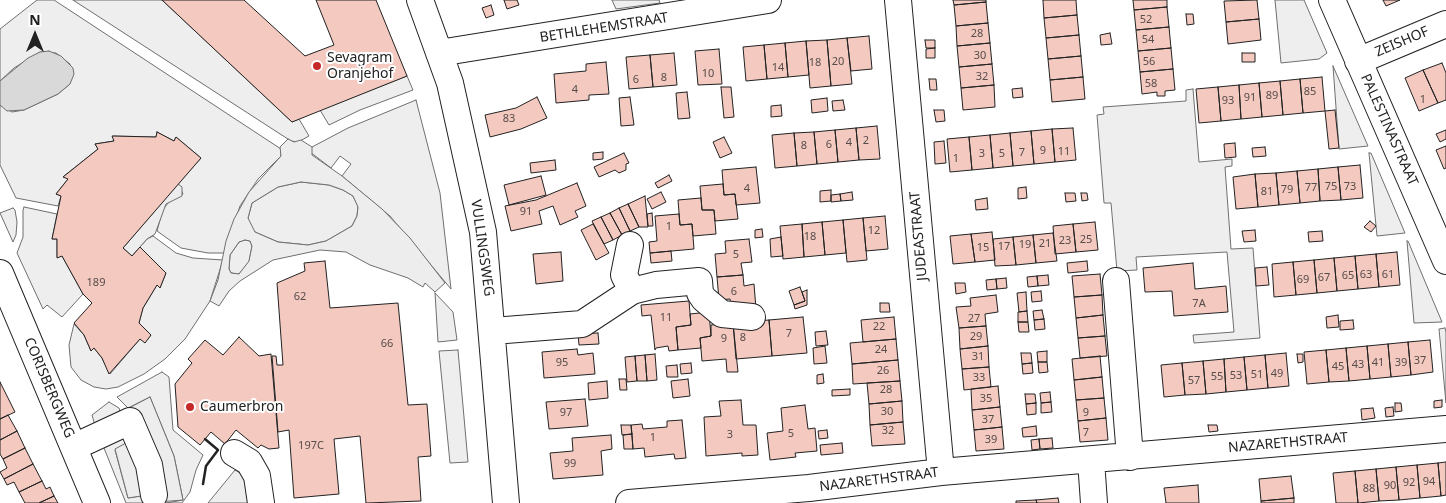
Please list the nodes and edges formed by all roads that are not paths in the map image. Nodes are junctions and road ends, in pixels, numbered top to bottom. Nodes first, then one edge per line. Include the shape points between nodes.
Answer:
1 (420, 0) edge
2 (768, 0) edge
3 (898, 0) edge
4 (1332, 0) edge
5 (1446, 24) edge
6 (440, 53) junction
7 (1358, 61) junction
8 (630, 245) dead end
9 (1446, 261) edge
10 (0, 273) edge
11 (1116, 281) dead end
12 (632, 291) junction
13 (6, 304) edge
14 (752, 317) dead end
15 (493, 331) junction
16 (1446, 429) edge
17 (74, 447) junction
18 (234, 453) dead end
19 (1130, 457) junction
20 (1091, 460) junction
21 (941, 472) junction
22 (154, 494) dead end
23 (97, 503) edge
24 (261, 503) edge
25 (506, 503) edge
26 (629, 503) edge
27 (1094, 503) edge

1 - 6 street, VULLINGSWEG
2 - 6 street, BETHLEHEMSTRAAT
3 - 21 street, JUDEASTRAAT
4 - 7 street, PALESTINASTRAAT
5 - 7 street, ZEISHOF
6 - 15 street, VULLINGSWEG via 450,83 483,232
7 - 9 street, PALESTINASTRAAT
8 - 12 street via 624,275
10 - 13 street, CORISBERGWEG
11 - 19 street
12 - 14 street via 699,281 704,299 722,314
12 - 15 street via 582,324
13 - 17 street, CORISBERGWEG
15 - 25 street, VULLINGSWEG
16 - 19 street, NAZARETHSTRAAT
17 - 22 street via 130,422 149,465
17 - 23 street, CORISBERGWEG
18 - 24 street via 249,462 257,476
19 - 20 street, NAZARETHSTRAAT
20 - 21 street, NAZARETHSTRAAT
20 - 27 street
21 - 26 street, NAZARETHSTRAAT via 808,488

